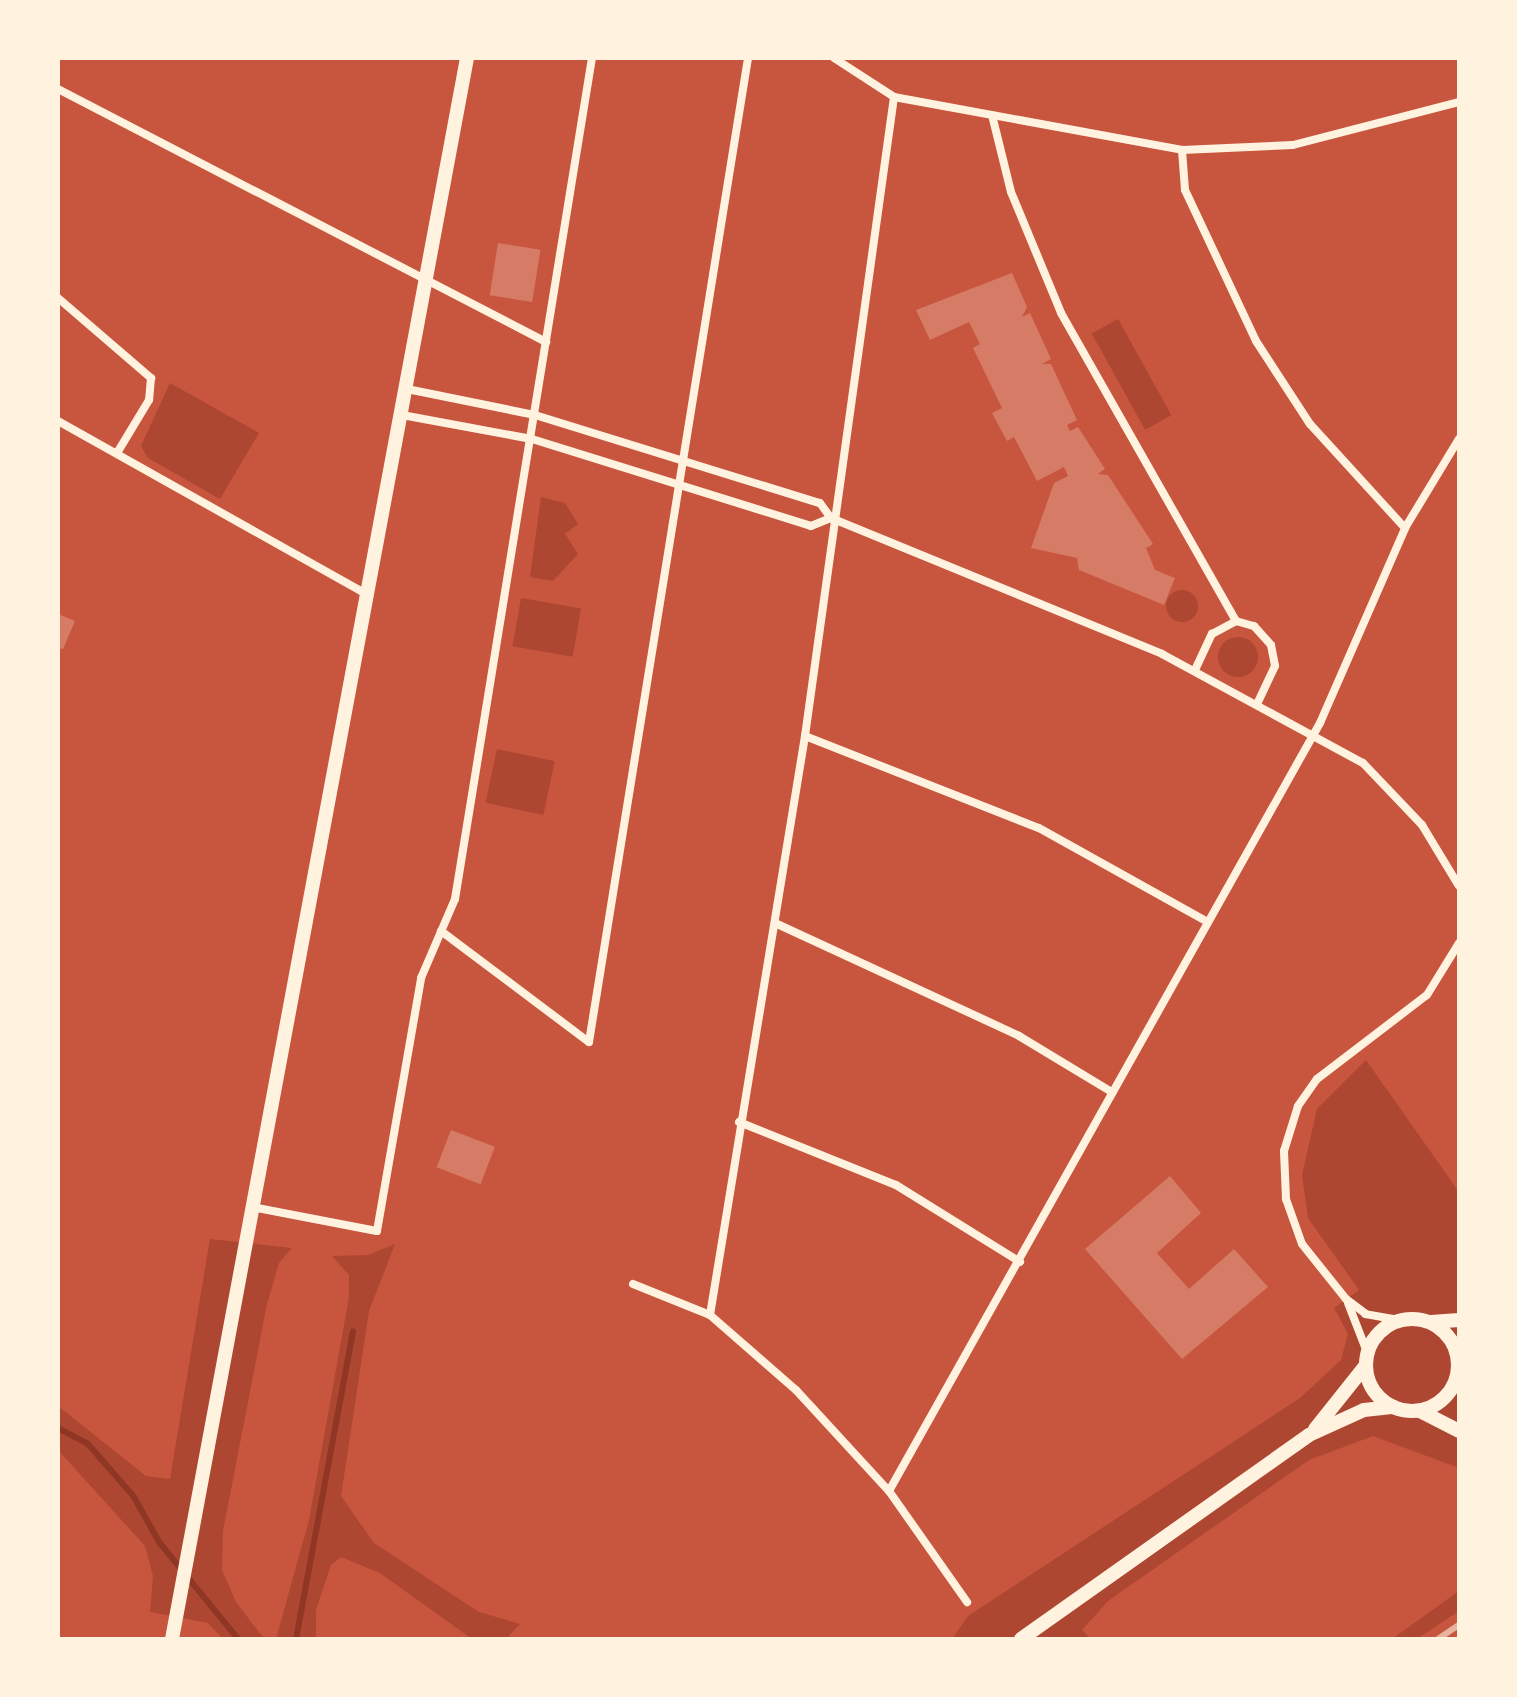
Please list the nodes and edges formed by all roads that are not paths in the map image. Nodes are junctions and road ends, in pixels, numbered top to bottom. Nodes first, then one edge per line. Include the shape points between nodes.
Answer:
1 (467, 58) edge
2 (592, 58) edge
3 (748, 58) edge
4 (834, 58) edge
5 (58, 89) edge
6 (894, 97) junction
7 (1459, 102) edge
8 (992, 115) junction
9 (1182, 150) junction
10 (428, 287) junction
11 (58, 298) edge
12 (546, 342) junction
13 (407, 389) junction
14 (402, 415) junction
15 (535, 415) junction
16 (58, 421) edge
17 (532, 439) junction
18 (1459, 439) edge
19 (117, 453) junction
20 (682, 457) junction
21 (679, 484) junction
22 (831, 518) junction
23 (1405, 528) junction
24 (366, 594) junction
25 (1236, 621) junction
26 (1195, 670) junction
27 (1257, 704) junction
28 (805, 736) junction
29 (1312, 736) junction
30 (1459, 886) edge
31 (1204, 920) junction
32 (775, 923) junction
33 (441, 931) junction
34 (1459, 943) edge
35 (1112, 1092) junction
36 (739, 1122) junction
37 (252, 1207) junction
38 (1020, 1262) junction
39 (633, 1284) dead end
40 (1346, 1299) junction
41 (710, 1315) junction
42 (1399, 1320) junction
43 (1459, 1320) edge
44 (1431, 1322) junction
45 (1366, 1358) junction
46 (1459, 1362) edge
47 (1457, 1386) edge
48 (1394, 1407) junction
49 (1420, 1411) junction
50 (1459, 1431) edge
51 (1309, 1435) junction
52 (889, 1491) junction
53 (967, 1602) dead end
54 (172, 1639) edge
55 (1021, 1639) edge

1 - 10 street
2 - 12 street
3 - 20 street
4 - 6 street
5 - 10 street
6 - 8 street
6 - 22 street
7 - 9 street via 1293,145
8 - 9 street
8 - 25 street via 1011,192 1061,313
9 - 23 street via 1185,190 1256,341 1310,424
10 - 12 street
10 - 13 street
11 - 19 street via 151,378 149,400
12 - 15 street
13 - 14 street
13 - 15 street
14 - 17 street
14 - 24 street
15 - 17 street
15 - 20 street
16 - 19 street
17 - 21 street
17 - 33 street via 455,899
18 - 23 street
19 - 24 street
20 - 21 street
20 - 22 street via 820,503
21 - 22 street via 811,526
21 - 33 street via 589,1042
22 - 26 street
22 - 28 street
23 - 29 street
24 - 37 street
25 - 26 street via 1212,634
25 - 27 street via 1264,634 1275,657
26 - 27 street
27 - 29 street
28 - 31 street via 1039,828
28 - 32 street
29 - 30 street via 1363,763 1383,783 1439,846
29 - 31 street
31 - 35 street
32 - 35 street via 1006,1029
32 - 36 street
33 - 37 street via 421,978 377,1231
34 - 40 street via 1427,995 1317,1079 1289,1129 1283,1173 1293,1225
35 - 38 street
36 - 38 street via 896,1185
36 - 41 street
37 - 54 street
38 - 52 street
39 - 41 street
40 - 42 street via 1366,1314
40 - 45 street
41 - 52 street via 796,1390
42 - 44 street
42 - 45 street via 1378,1333
43 - 44 street
44 - 46 street via 1450,1337
45 - 48 street via 1373,1390
45 - 51 street
46 - 47 street
47 - 49 street
48 - 49 street
48 - 51 street via 1354,1413
49 - 50 street
51 - 55 street
52 - 53 street

